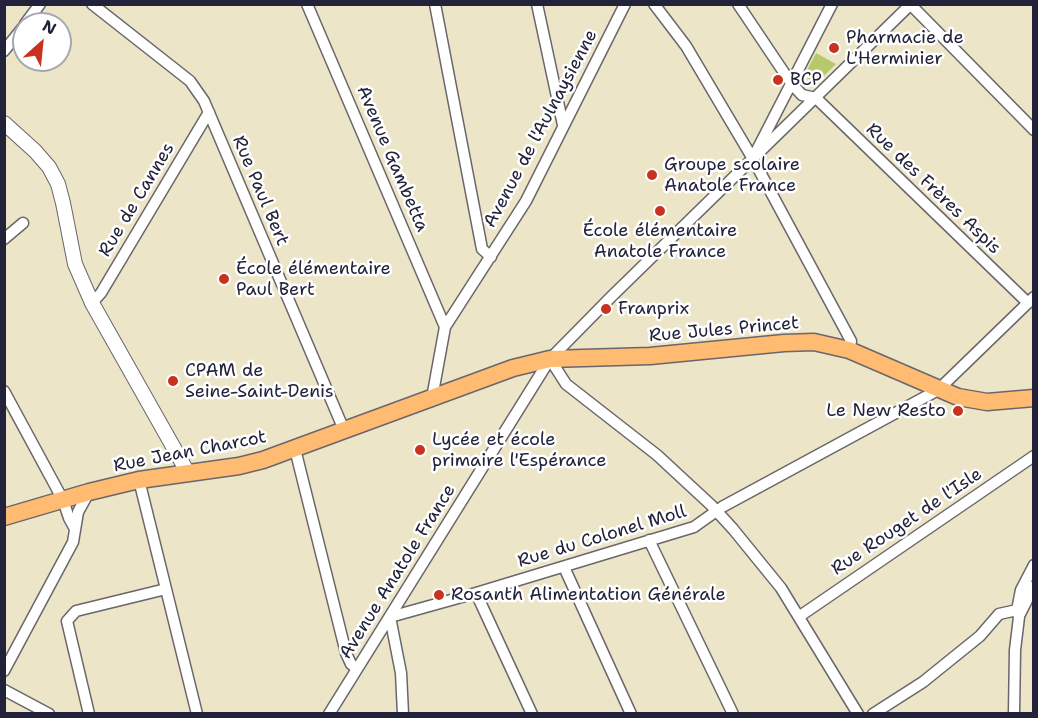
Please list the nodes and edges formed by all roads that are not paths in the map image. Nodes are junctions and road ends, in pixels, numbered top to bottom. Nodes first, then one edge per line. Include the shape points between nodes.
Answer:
1 (92, 4) edge
2 (307, 4) edge
3 (435, 4) edge
4 (537, 4) edge
5 (625, 4) edge
6 (654, 4) edge
7 (738, 4) edge
8 (832, 4) edge
9 (911, 5) edge
10 (791, 83) junction
11 (816, 98) junction
12 (209, 112) junction
13 (4, 123) edge
14 (563, 125) junction
15 (1034, 130) edge
16 (753, 159) junction
17 (23, 223) dead end
18 (4, 239) edge
19 (491, 257) junction
20 (1031, 300) edge
21 (92, 303) junction
22 (445, 327) junction
23 (849, 350) junction
24 (550, 359) junction
25 (938, 390) junction
26 (4, 391) edge
27 (432, 398) junction
28 (1034, 398) edge
29 (344, 430) junction
30 (296, 449) junction
31 (1034, 456) edge
32 (188, 473) junction
33 (139, 480) junction
34 (88, 492) junction
35 (63, 500) junction
36 (717, 511) junction
37 (4, 517) edge
38 (75, 529) junction
39 (649, 540) junction
40 (1034, 565) edge
41 (564, 567) junction
42 (1034, 586) edge
43 (166, 589) junction
44 (476, 593) junction
45 (1018, 613) junction
46 (800, 616) junction
47 (390, 617) junction
48 (357, 669) junction
49 (4, 671) edge
50 (4, 690) edge
51 (49, 714) edge
52 (89, 714) edge
53 (197, 714) edge
54 (329, 714) edge
55 (403, 714) edge
56 (532, 714) edge
57 (631, 714) edge
58 (733, 714) edge
59 (858, 714) edge
60 (873, 714) edge
61 (1014, 714) edge

1 - 12 street, Rue Paul Bert via 190,81
2 - 22 street, Avenue Gambetta
3 - 19 street via 482,249
4 - 14 street
5 - 14 street, Avenue de l'Aulnaysienne
6 - 16 street via 686,46
7 - 10 street
8 - 10 street
9 - 11 street, Avenue Anatole France
9 - 15 street
10 - 11 street, Rue des Frères Aspis via 802,95
10 - 16 street
11 - 16 street, Avenue Anatole France
11 - 20 street, Rue des Frères Aspis
12 - 21 street, Rue de Cannes
12 - 29 street, Rue Paul Bert
13 - 21 street via 50,167 63,203 75,264
14 - 19 street, Avenue de l'Aulnaysienne via 526,201
16 - 23 street via 851,341
16 - 24 street, Avenue Anatole France
17 - 18 street
19 - 22 street, Avenue de l'Aulnaysienne
20 - 25 street, Rue du Colonel Moll
21 - 32 street
22 - 27 street, Avenue de l'Aulnaysienne
23 - 24 main road, Rue Jules Princet via 814,342 650,356
23 - 25 main road, Rue Jules Princet
24 - 27 main road, Rue Jean Charcot via 513,368
24 - 36 street via 566,384 657,454
24 - 47 street, Avenue Anatole France
25 - 28 main road, Rue Jules Princet via 972,401
25 - 36 street, Rue du Colonel Moll
26 - 35 street
27 - 29 main road, Rue Jean Charcot
29 - 30 main road, Rue Jean Charcot
30 - 32 main road, Rue Jean Charcot via 239,466
30 - 48 street via 346,653
31 - 46 street, Rue Rouget de l'Isle
32 - 33 main road, Rue Jean Charcot
33 - 34 main road, Rue Jean Charcot
33 - 43 street
34 - 35 main road, Rue Jean Charcot
34 - 38 street
35 - 37 main road, Rue Jean Charcot
35 - 38 street
36 - 39 street, Rue du Colonel Moll via 694,527
36 - 46 street via 782,588
38 - 49 street via 73,542
39 - 41 street, Rue du Colonel Moll
39 - 58 street
40 - 45 street via 1021,590
41 - 44 street, Rue du Colonel Moll
41 - 57 street
42 - 45 street
43 - 52 street via 76,611 67,621
43 - 53 street
44 - 47 street, Rue du Colonel Moll
44 - 56 street
45 - 60 street via 999,614 980,636 923,682
45 - 61 street
46 - 59 street
47 - 48 street, Avenue Anatole France
47 - 55 street via 401,673
48 - 54 street, Avenue Anatole France
50 - 51 street

